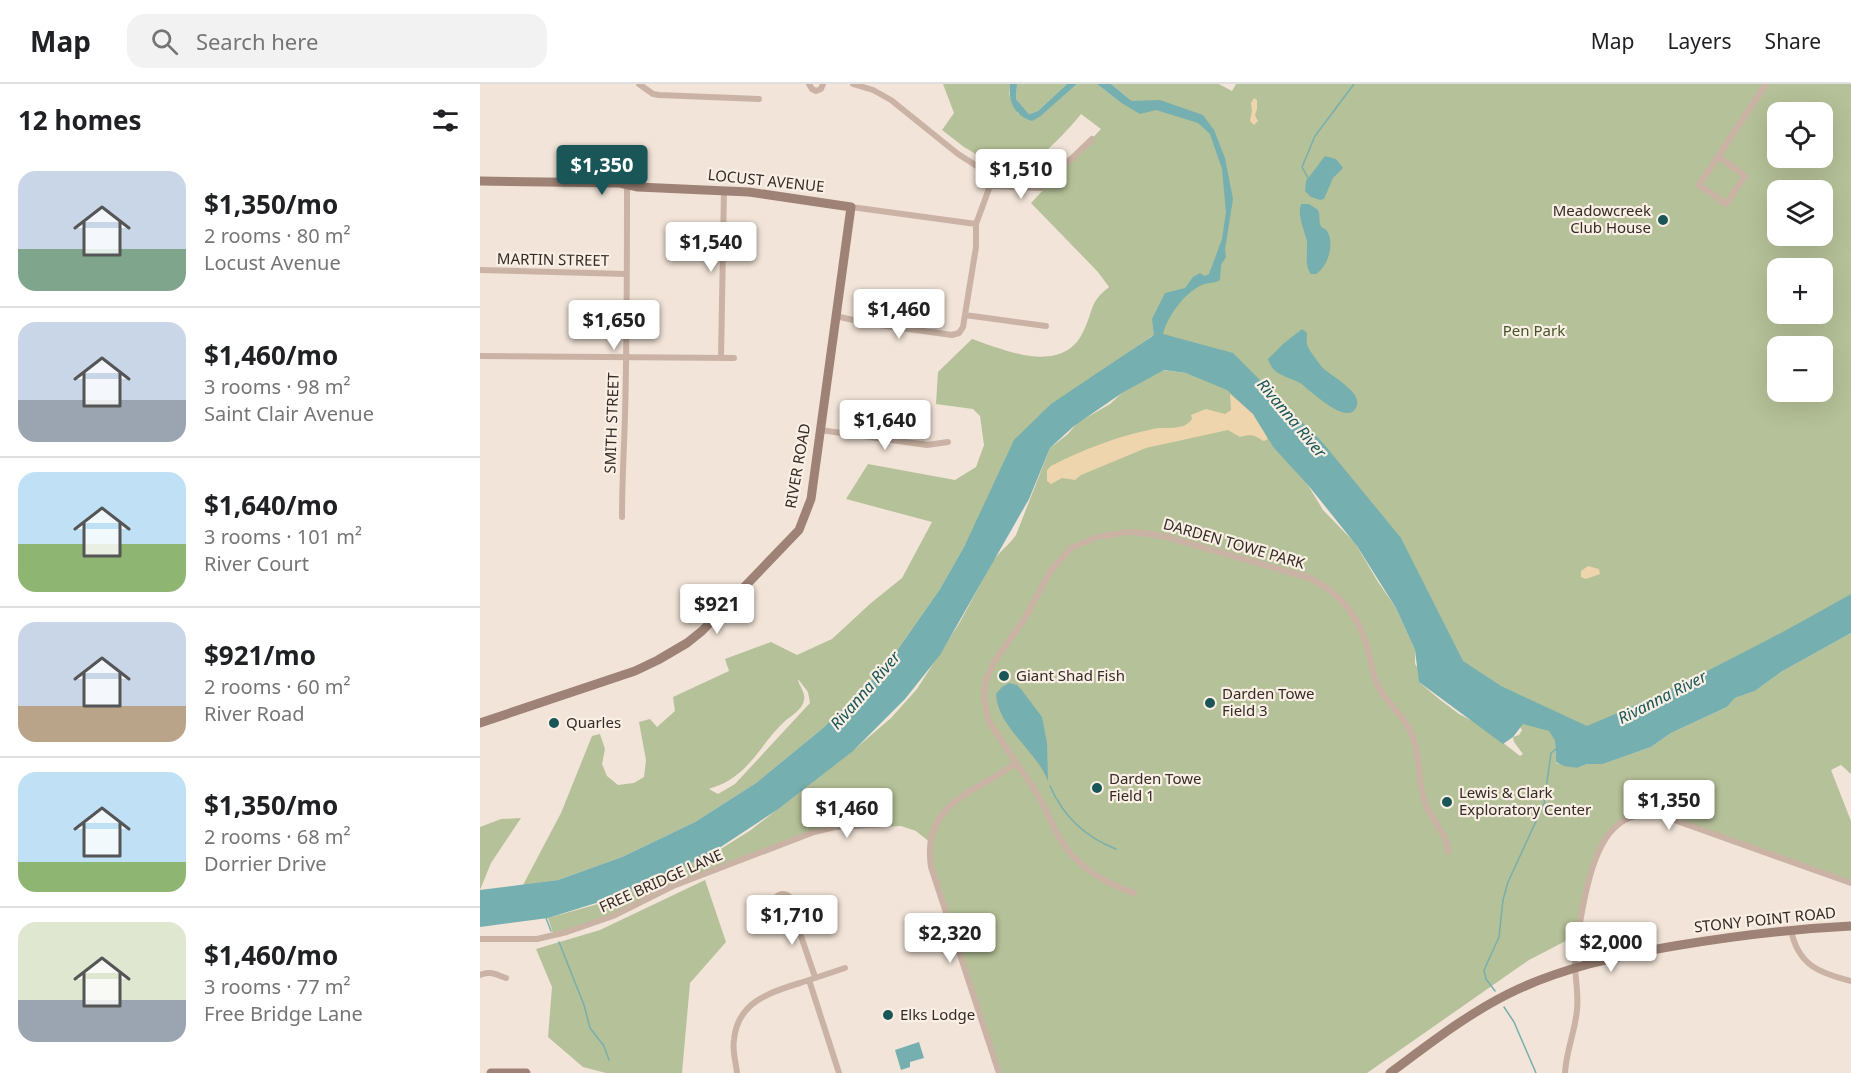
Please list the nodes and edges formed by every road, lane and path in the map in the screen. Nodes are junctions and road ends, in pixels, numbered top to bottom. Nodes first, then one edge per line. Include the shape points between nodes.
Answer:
1 (639, 84) edge
2 (809, 84) edge
3 (823, 84) edge
4 (853, 84) edge
5 (1766, 84) edge
6 (875, 87) edge
7 (759, 99) dead end
8 (1092, 139) dead end
9 (1719, 157) junction
10 (480, 181) edge
11 (627, 185) junction
12 (990, 186) junction
13 (724, 190) junction
14 (851, 207) junction
15 (976, 224) junction
16 (480, 270) edge
17 (626, 274) junction
18 (965, 315) junction
19 (835, 316) junction
20 (1046, 326) dead end
21 (480, 356) edge
22 (626, 356) junction
23 (722, 358) junction
24 (734, 358) dead end
25 (820, 430) junction
26 (948, 442) dead end
27 (622, 518) dead end
28 (480, 723) edge
29 (1016, 763) junction
30 (884, 824) dead end
31 (1448, 852) dead end
32 (1851, 883) edge
33 (1134, 893) dead end
34 (791, 907) dead end
35 (1851, 926) edge
36 (1791, 930) junction
37 (480, 939) edge
38 (845, 968) dead end
39 (1575, 968) junction
40 (480, 975) edge
41 (506, 978) dead end
42 (812, 979) junction
43 (1851, 981) edge
44 (491, 1073) edge
45 (526, 1073) edge
46 (737, 1073) edge
47 (839, 1073) edge
48 (999, 1073) edge
49 (1390, 1073) edge
50 (1565, 1073) edge

1 - 7 street via 659,96
2 - 3 street via 816,91
4 - 6 street
5 - 9 street
6 - 12 street via 983,170
8 - 12 street via 1041,188
9 - 9 street via 1700,185 1726,204 1745,176
10 - 11 street, LOCUST AVENUE
11 - 13 street, LOCUST AVENUE
11 - 17 street, SMITH STREET
12 - 15 street
13 - 14 street, LOCUST AVENUE
13 - 23 street
14 - 15 street, LOCUST AVENUE
14 - 19 street, RIVER ROAD
15 - 18 street
16 - 17 street, MARTIN STREET
17 - 22 street, SMITH STREET
18 - 19 street via 963,327 952,335
18 - 20 street
19 - 25 street, RIVER ROAD
21 - 22 street
22 - 23 street
22 - 27 street, SMITH STREET
23 - 24 street
25 - 26 street via 927,445
25 - 28 street, RIVER ROAD via 811,499 799,530 702,631 642,668
29 - 31 street, DARDEN TOWE PARK via 991,727 985,708 985,688 994,662 1025,618 1051,570 1071,548 1086,540 1116,534 1154,534 1310,578 1333,591 1363,635 1378,686 1410,729 1425,803 1447,840
29 - 33 street, DARDEN TOWE PARK via 1069,851 1095,875
29 - 48 street via 950,804 940,817 930,850 931,867
30 - 37 street, FREE BRIDGE LANE via 805,835 567,932 537,939
32 - 39 street via 1672,819 1647,814 1632,816 1610,832 1598,852 1583,908
34 - 42 street
35 - 36 street, STONY POINT ROAD
36 - 39 street, STONY POINT ROAD via 1657,949
36 - 43 street via 1797,951 1807,963
38 - 42 street
39 - 49 street, STONY POINT ROAD via 1493,1002
39 - 50 street via 1577,1013
40 - 41 street via 494,973
42 - 46 street via 765,995 747,1009 734,1037
42 - 47 street
44 - 45 street

